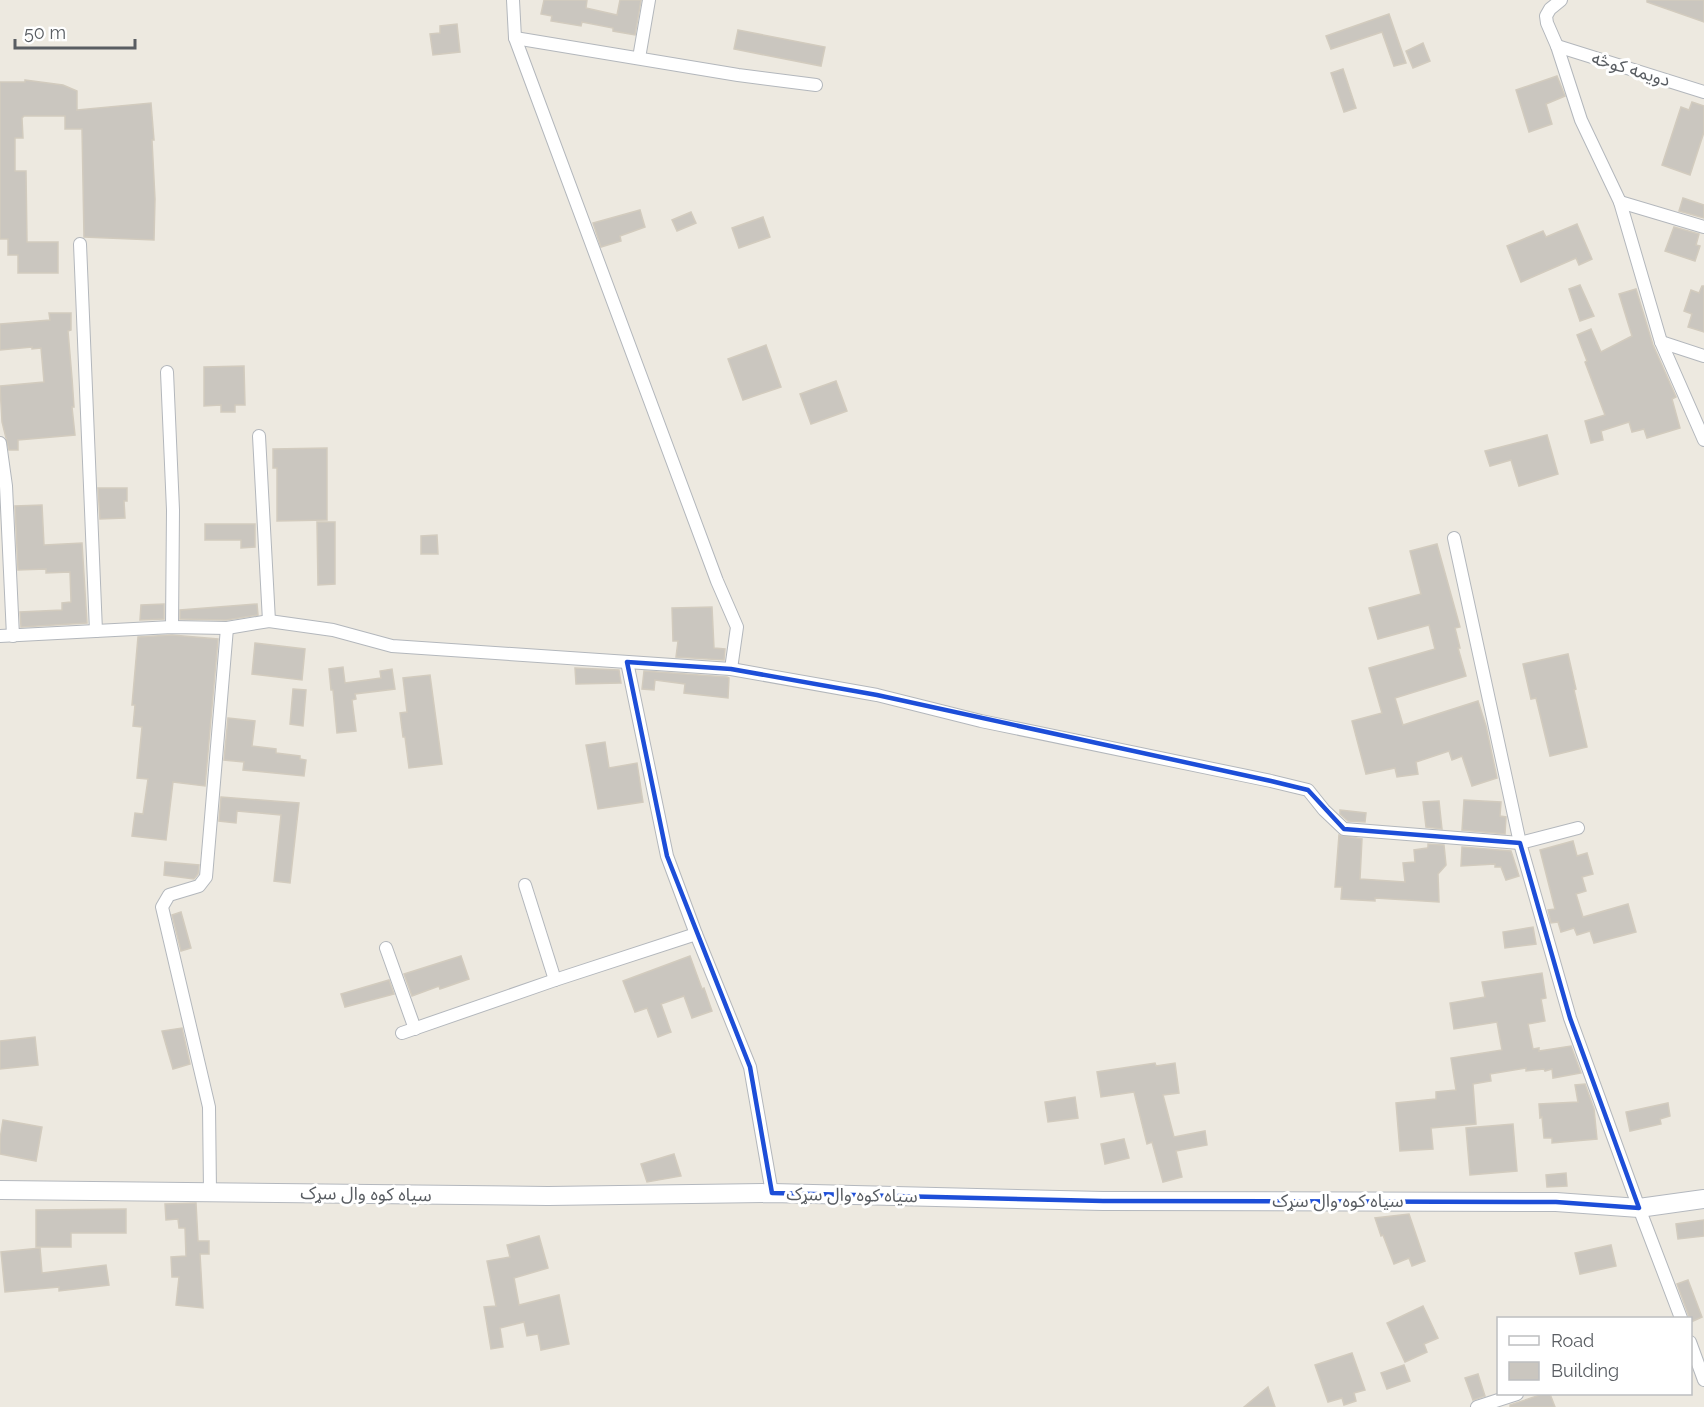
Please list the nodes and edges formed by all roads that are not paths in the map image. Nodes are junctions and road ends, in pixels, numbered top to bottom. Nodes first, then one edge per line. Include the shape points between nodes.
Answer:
1 (513, 0) edge
2 (650, 0) edge
3 (1560, 0) edge
4 (515, 38) junction
5 (1557, 46) junction
6 (639, 58) junction
7 (816, 85) dead end
8 (1704, 92) edge
9 (1620, 201) junction
10 (1704, 227) edge
11 (80, 244) dead end
12 (1661, 342) junction
13 (1704, 356) edge
14 (167, 372) dead end
15 (259, 436) dead end
16 (1704, 440) edge
17 (0, 443) edge
18 (1454, 538) dead end
19 (269, 621) junction
20 (172, 627) junction
21 (227, 628) junction
22 (96, 632) junction
23 (6, 636) edge
24 (627, 662) junction
25 (731, 669) junction
26 (1578, 828) dead end
27 (1520, 843) junction
28 (525, 885) dead end
29 (696, 934) junction
30 (386, 948) dead end
31 (555, 980) junction
32 (415, 1029) junction
33 (402, 1034) dead end
34 (0, 1190) edge
35 (210, 1192) junction
36 (772, 1193) junction
37 (1704, 1199) edge
38 (1639, 1208) junction
39 (1682, 1317) edge
40 (1692, 1347) edge
41 (1704, 1380) edge
42 (1514, 1395) edge
43 (1477, 1407) edge

1 - 4 street
2 - 6 street
3 - 5 street via 1546,16
4 - 6 street
4 - 25 street via 737,627
5 - 8 street, دویمه کوڅه
5 - 9 street via 1581,120
6 - 7 street
9 - 10 street
9 - 12 street
11 - 22 street
12 - 13 street
12 - 16 street
14 - 20 street
15 - 19 street
17 - 23 street via 6,486
18 - 27 street
19 - 21 street
19 - 24 street via 333,630 392,646
20 - 21 street
20 - 22 street
21 - 35 street via 206,877 199,886 169,895 162,907 209,1107
22 - 23 street
24 - 25 street
24 - 29 street via 667,856
25 - 27 street via 877,695 981,721 1308,790 1344,829
26 - 27 street
27 - 38 street via 1570,1018
28 - 31 street
29 - 31 street
29 - 36 street via 750,1067
30 - 32 street
31 - 32 street
32 - 33 street
34 - 35 street, سیاه کوه وال سړک
35 - 36 street, سیاه کوه وال سړک via 548,1196
36 - 38 street, سیاه کوه وال سړک via 1103,1201 1556,1202
37 - 38 street, سیاه کوه وال سړک
38 - 39 street
40 - 41 street
42 - 43 street

